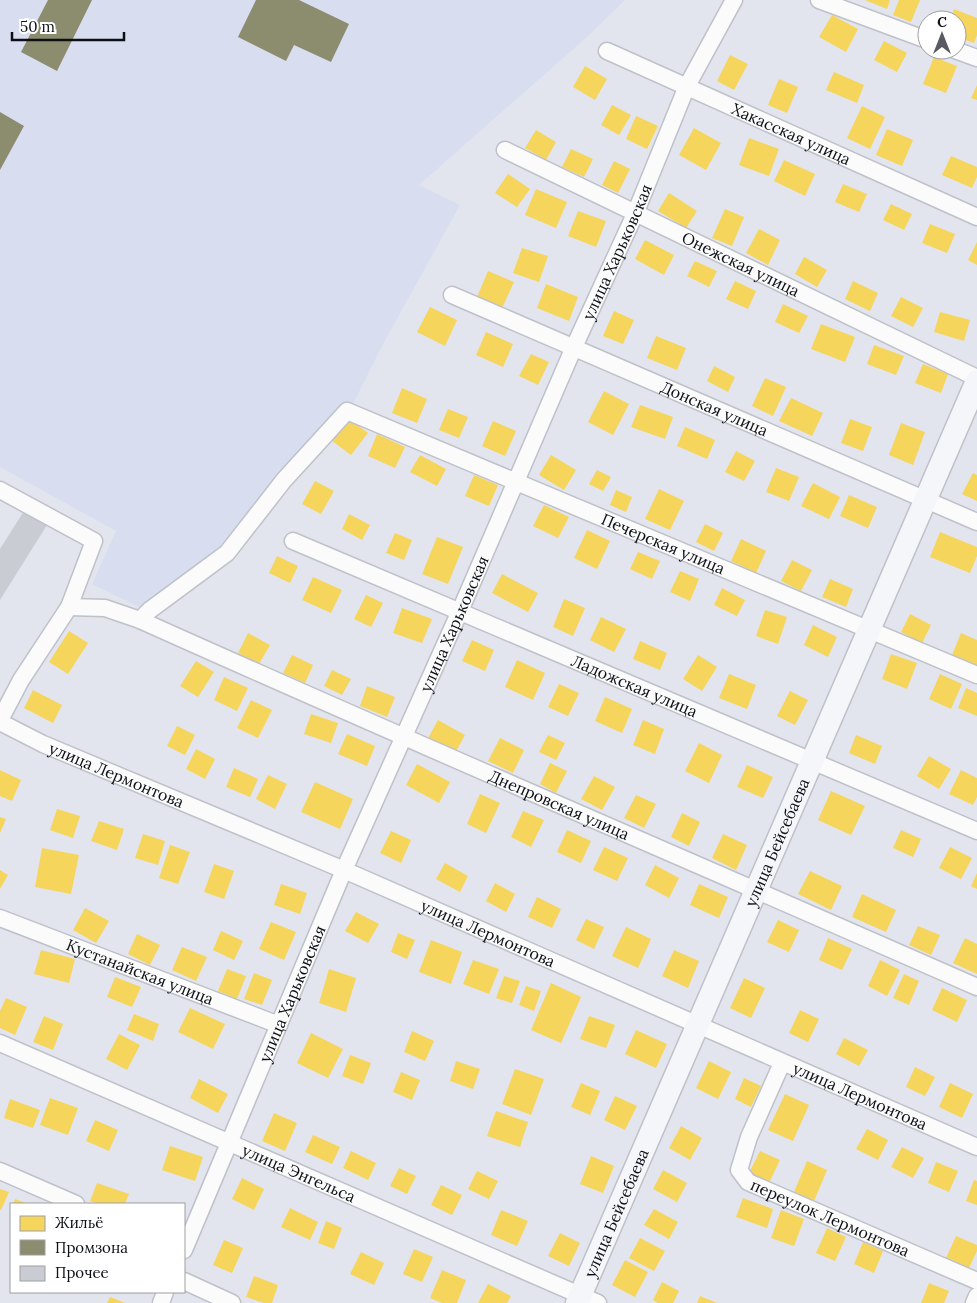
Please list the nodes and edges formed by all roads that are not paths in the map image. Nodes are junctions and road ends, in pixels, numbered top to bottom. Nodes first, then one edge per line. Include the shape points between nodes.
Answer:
1 (734, 0) edge
2 (819, 0) edge
3 (917, 36) edge
4 (607, 51) dead end
5 (687, 86) junction
6 (505, 150) dead end
7 (634, 214) junction
8 (977, 217) edge
9 (452, 295) dead end
10 (574, 347) junction
11 (977, 379) edge
12 (515, 480) junction
13 (0, 490) edge
14 (927, 500) junction
15 (977, 522) edge
16 (293, 541) dead end
17 (69, 608) junction
18 (460, 612) junction
19 (140, 620) junction
20 (869, 631) junction
21 (977, 676) edge
22 (0, 721) edge
23 (402, 738) junction
24 (813, 760) junction
25 (977, 831) edge
26 (344, 870) junction
27 (756, 890) junction
28 (0, 918) edge
29 (977, 987) edge
30 (279, 1026) junction
31 (698, 1026) junction
32 (0, 1043) edge
33 (782, 1062) junction
34 (230, 1144) junction
35 (977, 1147) edge
36 (0, 1171) edge
37 (74, 1203) edge
38 (185, 1248) edge
39 (185, 1281) edge
40 (977, 1281) edge
41 (977, 1296) edge
42 (585, 1300) edge
43 (232, 1303) edge
44 (974, 1303) edge

1 - 5 street, улица Харьковская
2 - 3 street
4 - 5 street, Хакасская улица
5 - 7 street, улица Харьковская
5 - 8 street, Хакасская улица
6 - 7 street, Онежская улица
7 - 10 street, улица Харьковская
7 - 11 street, Онежская улица
9 - 10 street, Донская улица
10 - 12 street, улица Харьковская
10 - 14 street, Донская улица
11 - 14 street, улица Бейсебаева
12 - 18 street, улица Харьковская
12 - 19 street, Печерская улица via 350,411 344,412 284,480 227,553
12 - 20 street, Печерская улица
13 - 17 street via 94,541
14 - 15 street, Донская улица
14 - 20 street, улица Бейсебаева
16 - 18 street, Ладожская улица
17 - 19 street, Днепровская улица via 105,608
17 - 22 street via 21,680
18 - 23 street, улица Харьковская
18 - 24 street, Ладожская улица
19 - 23 street, Днепровская улица
20 - 21 street, Печерская улица
20 - 24 street, улица Бейсебаева
22 - 26 street, улица Лермонтова via 43,744
23 - 26 street, улица Харьковская
23 - 27 street, Днепровская улица
24 - 25 street, Ладожская улица
24 - 27 street, улица Бейсебаева
26 - 30 street, улица Харьковская
26 - 31 street, улица Лермонтова
27 - 29 street, Днепровская улица
27 - 31 street, улица Бейсебаева
28 - 30 street, Кустанайская улица
30 - 34 street, улица Харьковская
31 - 33 street, улица Лермонтова
31 - 42 street, улица Бейсебаева
32 - 34 street, улица Энгельса
33 - 35 street, улица Лермонтова
33 - 40 street, переулок Лермонтова via 749,1137 739,1170 742,1176 748,1182
34 - 38 street, улица Харьковская
34 - 42 street, улица Энгельса
36 - 37 street
39 - 43 street
41 - 44 street

